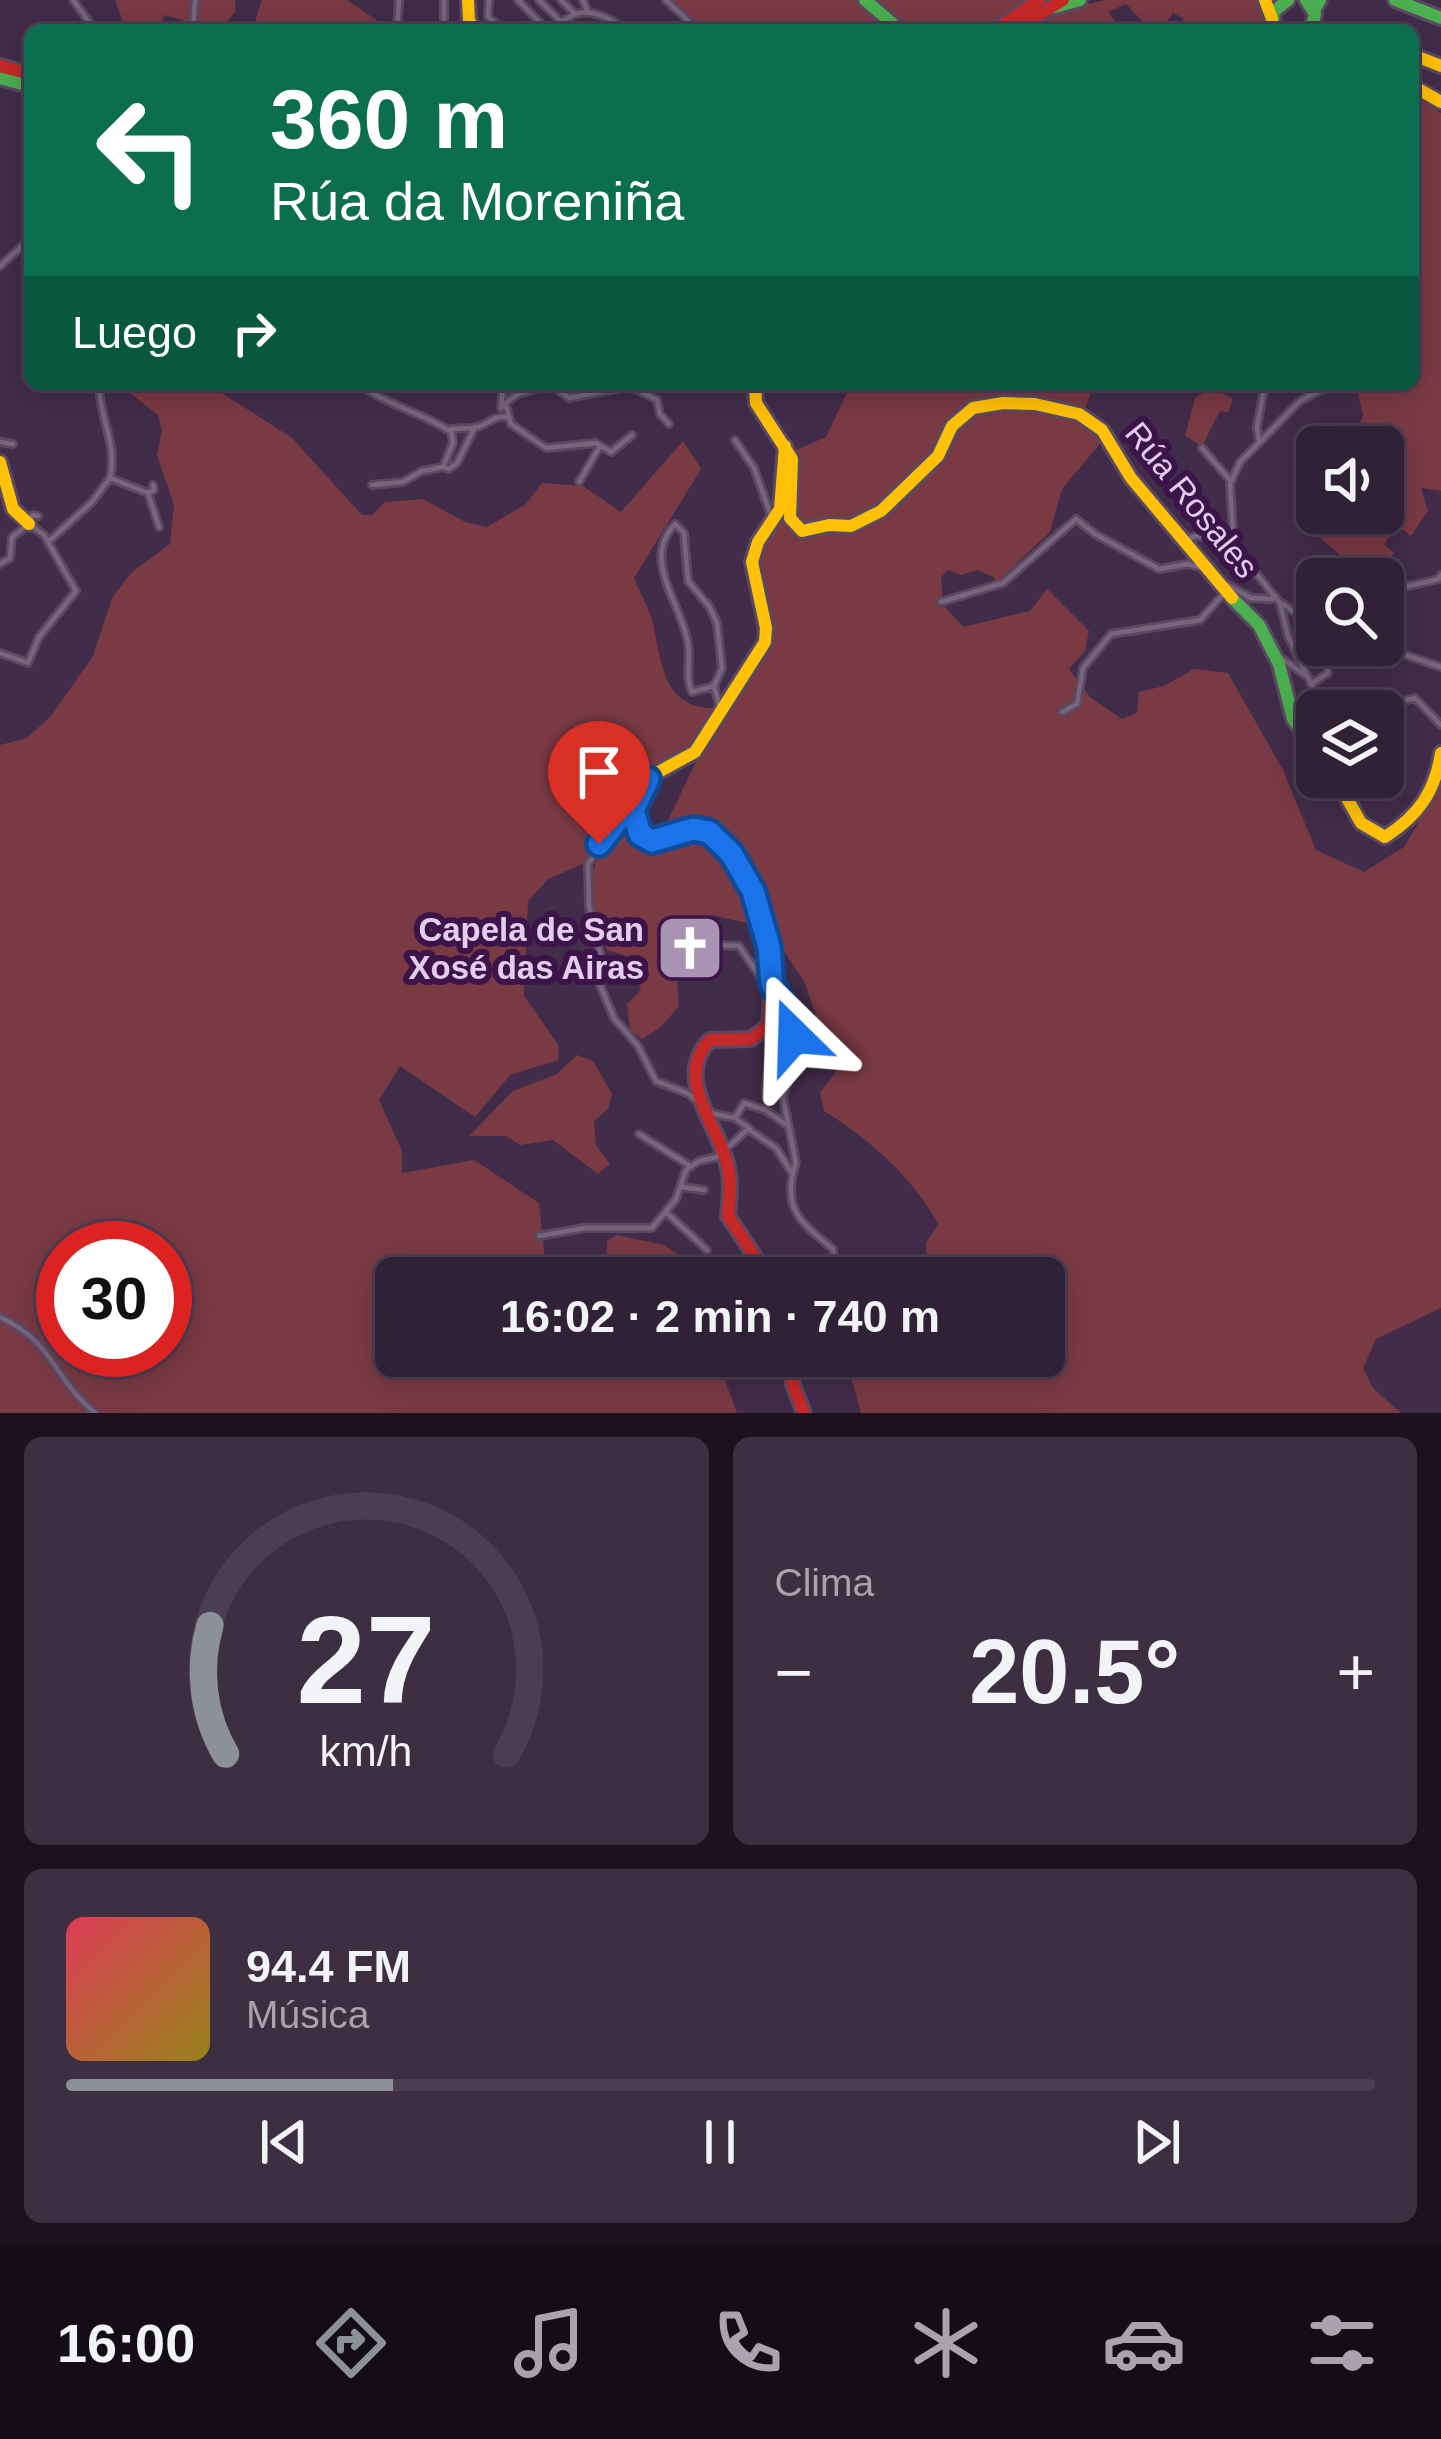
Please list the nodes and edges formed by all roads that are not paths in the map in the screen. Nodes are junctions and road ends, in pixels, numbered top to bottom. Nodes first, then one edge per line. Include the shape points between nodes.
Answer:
1 (539, 0) edge
2 (561, 0) edge
3 (583, 0) edge
4 (666, 0) edge
5 (865, 0) edge
6 (1063, 0) edge
7 (1080, 0) edge
8 (1288, 0) edge
9 (1395, 0) edge
10 (1421, 0) edge
11 (520, 1) edge
12 (1036, 4) edge
13 (588, 12) junction
14 (574, 14) junction
15 (1441, 14) edge
16 (541, 24) edge
17 (618, 24) edge
18 (692, 24) edge
19 (893, 24) edge
20 (1004, 24) edge
21 (1273, 24) edge
22 (24, 244) edge
23 (0, 266) edge
24 (99, 390) edge
25 (368, 390) edge
26 (504, 390) edge
27 (519, 390) edge
28 (533, 390) edge
29 (558, 390) edge
30 (610, 390) edge
31 (638, 390) edge
32 (755, 390) edge
33 (1264, 390) edge
34 (1320, 390) edge
35 (525, 392) junction
36 (504, 406) junction
37 (502, 416) junction
38 (669, 424) dead end
39 (476, 427) junction
40 (451, 429) junction
41 (632, 435) dead end
42 (735, 440) dead end
43 (1258, 440) junction
44 (0, 442) edge
45 (13, 444) dead end
46 (600, 445) junction
47 (784, 446) junction
48 (1202, 448) dead end
49 (0, 462) edge
50 (443, 466) junction
51 (110, 478) junction
52 (1230, 480) junction
53 (579, 482) dead end
54 (153, 485) dead end
55 (372, 485) dead end
56 (148, 493) junction
57 (32, 520) junction
58 (773, 521) junction
59 (159, 527) dead end
60 (1184, 540) junction
61 (48, 542) junction
62 (1234, 546) junction
63 (0, 564) edge
64 (1206, 572) junction
65 (1440, 579) edge
66 (1404, 583) edge
67 (1226, 592) junction
68 (1276, 601) junction
69 (941, 602) dead end
70 (1296, 608) edge
71 (0, 653) edge
72 (1274, 654) junction
73 (1404, 654) edge
74 (1327, 666) edge
75 (1441, 667) edge
76 (1310, 675) junction
77 (714, 686) junction
78 (720, 708) junction
79 (1062, 712) dead end
80 (1296, 723) edge
81 (1441, 725) edge
82 (1441, 753) edge
83 (648, 779) junction
84 (1347, 798) edge
85 (719, 945) dead end
86 (772, 987) junction
87 (766, 1030) junction
88 (766, 1096) dead end
89 (705, 1108) junction
90 (735, 1118) junction
91 (788, 1126) junction
92 (750, 1129) junction
93 (639, 1134) dead end
94 (724, 1151) junction
95 (691, 1166) junction
96 (792, 1173) junction
97 (682, 1186) junction
98 (704, 1190) dead end
99 (667, 1213) junction
100 (539, 1236) dead end
101 (707, 1250) dead end
102 (755, 1257) edge
103 (834, 1257) edge
104 (0, 1317) edge
105 (792, 1377) edge
106 (95, 1413) edge
107 (804, 1413) edge

1 - 14 street via 561,22
2 - 14 street
3 - 13 street
4 - 18 street
5 - 19 main road
6 - 12 main road
7 - 12 main road
8 - 21 main road
9 - 15 main road
10 - 15 main road
11 - 16 street
12 - 20 main road
13 - 14 street
13 - 17 street
22 - 23 street
24 - 51 street via 111,432
25 - 40 street
26 - 36 street
27 - 35 street
28 - 35 street
29 - 30 street via 568,398
31 - 38 street via 657,400
32 - 47 main road
33 - 43 street
34 - 43 street
35 - 36 street
36 - 37 street
37 - 39 street
37 - 46 street via 546,448
39 - 40 street
39 - 50 street via 457,464
40 - 50 street
41 - 46 street via 614,451
42 - 58 street
43 - 52 street
44 - 45 street
46 - 53 street
47 - 58 main road via 784,493
47 - 60 main road, Rúa Rosales via 794,476 790,518 807,531 851,526 881,511 938,456 965,413 986,404 1034,404 1078,414 1102,430
48 - 52 street
49 - 57 main road via 9,508
50 - 55 street
51 - 56 street
51 - 61 street
52 - 62 street
54 - 56 street
56 - 59 street
57 - 61 street
57 - 63 street via 12,537 10,558
58 - 78 main road via 752,562 765,642
60 - 62 street
60 - 64 main road, Rúa Rosales
61 - 71 street via 76,592 28,663
62 - 68 street
64 - 67 main road, Rúa Rosales
64 - 68 street via 1250,598
64 - 69 street via 1187,564 1159,569 1078,518 1003,583
65 - 66 street
67 - 72 main road, Rúa Rosales via 1251,614
67 - 79 street via 1200,620 1112,634 1083,668 1077,704
68 - 70 street
68 - 76 street
72 - 76 street
72 - 80 main road, Rúa Rosales
73 - 75 street
74 - 76 street via 1328,673
76 - 81 street via 1314,691 1350,700 1414,698
77 - 77 street via 722,668 717,623 688,581 684,533 675,524 662,570 688,640 688,685 698,693
77 - 78 street
78 - 83 main road via 695,752
82 - 84 main road via 1420,811 1385,837 1362,825
83 - 86 main road via 633,810 640,834 652,841 693,829 719,838 753,891
83 - 89 street via 632,789 588,864 601,986 656,1081
85 - 86 street via 740,947
86 - 87 main road
86 - 91 street via 796,1053 783,1094
87 - 88 street
87 - 89 main road via 751,1040 717,1035 706,1044 694,1078
89 - 90 street
89 - 94 main road
90 - 91 street via 745,1103
90 - 92 street
91 - 96 street
92 - 94 street
92 - 96 street
93 - 95 street
94 - 95 street
94 - 102 main road via 728,1216
95 - 97 street
96 - 103 street via 794,1213
97 - 98 street
97 - 99 street
99 - 100 street via 646,1230
99 - 101 street
104 - 106 street via 35,1337
105 - 107 main road

